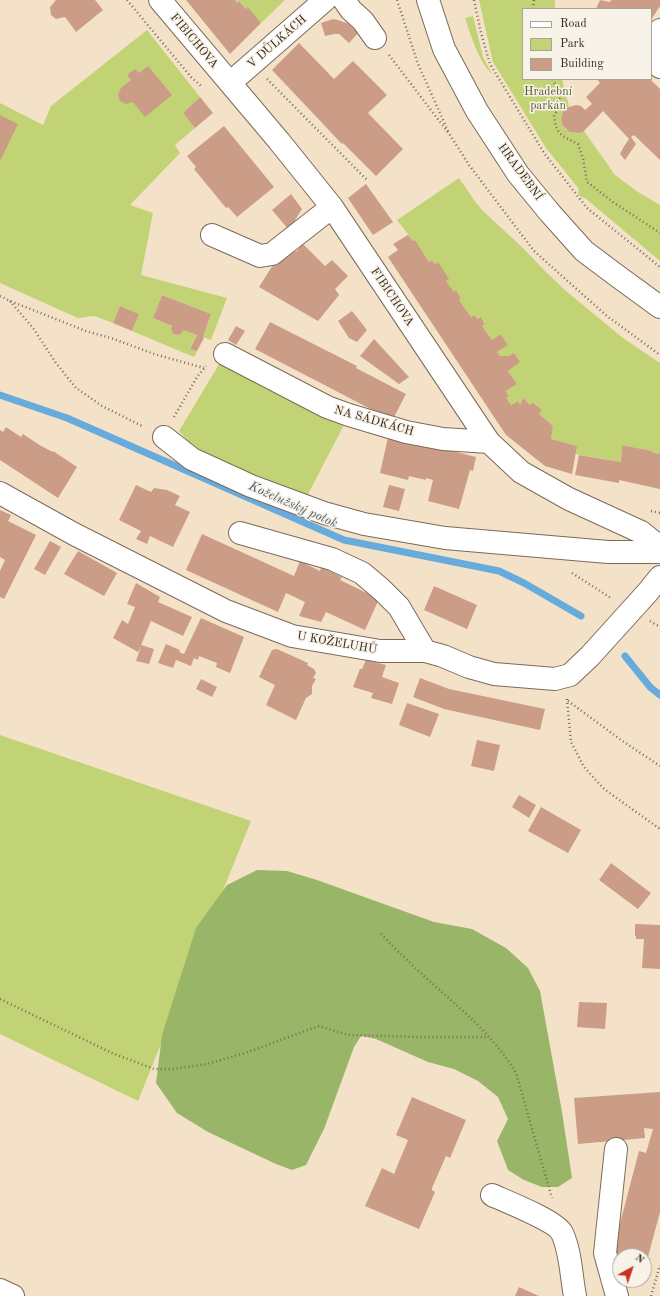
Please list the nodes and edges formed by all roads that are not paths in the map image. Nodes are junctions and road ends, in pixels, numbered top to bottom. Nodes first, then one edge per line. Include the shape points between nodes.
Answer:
1 (160, 0) edge
2 (324, 0) edge
3 (344, 0) edge
4 (428, 0) edge
5 (660, 30) edge
6 (375, 38) road end
7 (652, 42) edge
8 (652, 57) edge
9 (660, 67) edge
10 (230, 83) junction
11 (332, 207) junction
12 (212, 236) dead end
13 (660, 307) edge
14 (224, 354) dead end
15 (164, 437) road end
16 (489, 442) junction
17 (0, 492) edge
18 (240, 533) dead end
19 (660, 547) edge
20 (660, 552) edge
21 (656, 590) edge
22 (425, 651) junction
23 (616, 1149) dead end
24 (492, 1195) dead end
25 (0, 1290) edge
26 (13, 1296) edge
27 (575, 1296) edge
28 (617, 1296) edge

1 - 10 street, FIBICHOVA
2 - 10 street, V DŮLKÁCH
3 - 6 street
4 - 13 street, HRADEBNÍ via 444,49 477,111 518,174 584,251
5 - 7 street
8 - 9 street
10 - 11 street, FIBICHOVA
11 - 12 street via 272,254 260,256
11 - 16 street, FIBICHOVA
14 - 16 street, NA SÁDKÁCH via 349,416 443,439
15 - 20 street via 192,459 251,486 324,513 364,524 445,538 608,552
16 - 19 street, FIBICHOVA via 521,472 569,499 642,532
17 - 22 street, U KOŽELUHŮ via 74,534 226,611 292,636 380,651
18 - 22 street via 332,559 362,573 399,607
21 - 22 street, U KOŽELUHŮ via 631,611 570,675 555,679 494,674
23 - 28 street via 606,1253
24 - 27 street via 544,1219 561,1231 568,1252
25 - 26 street

